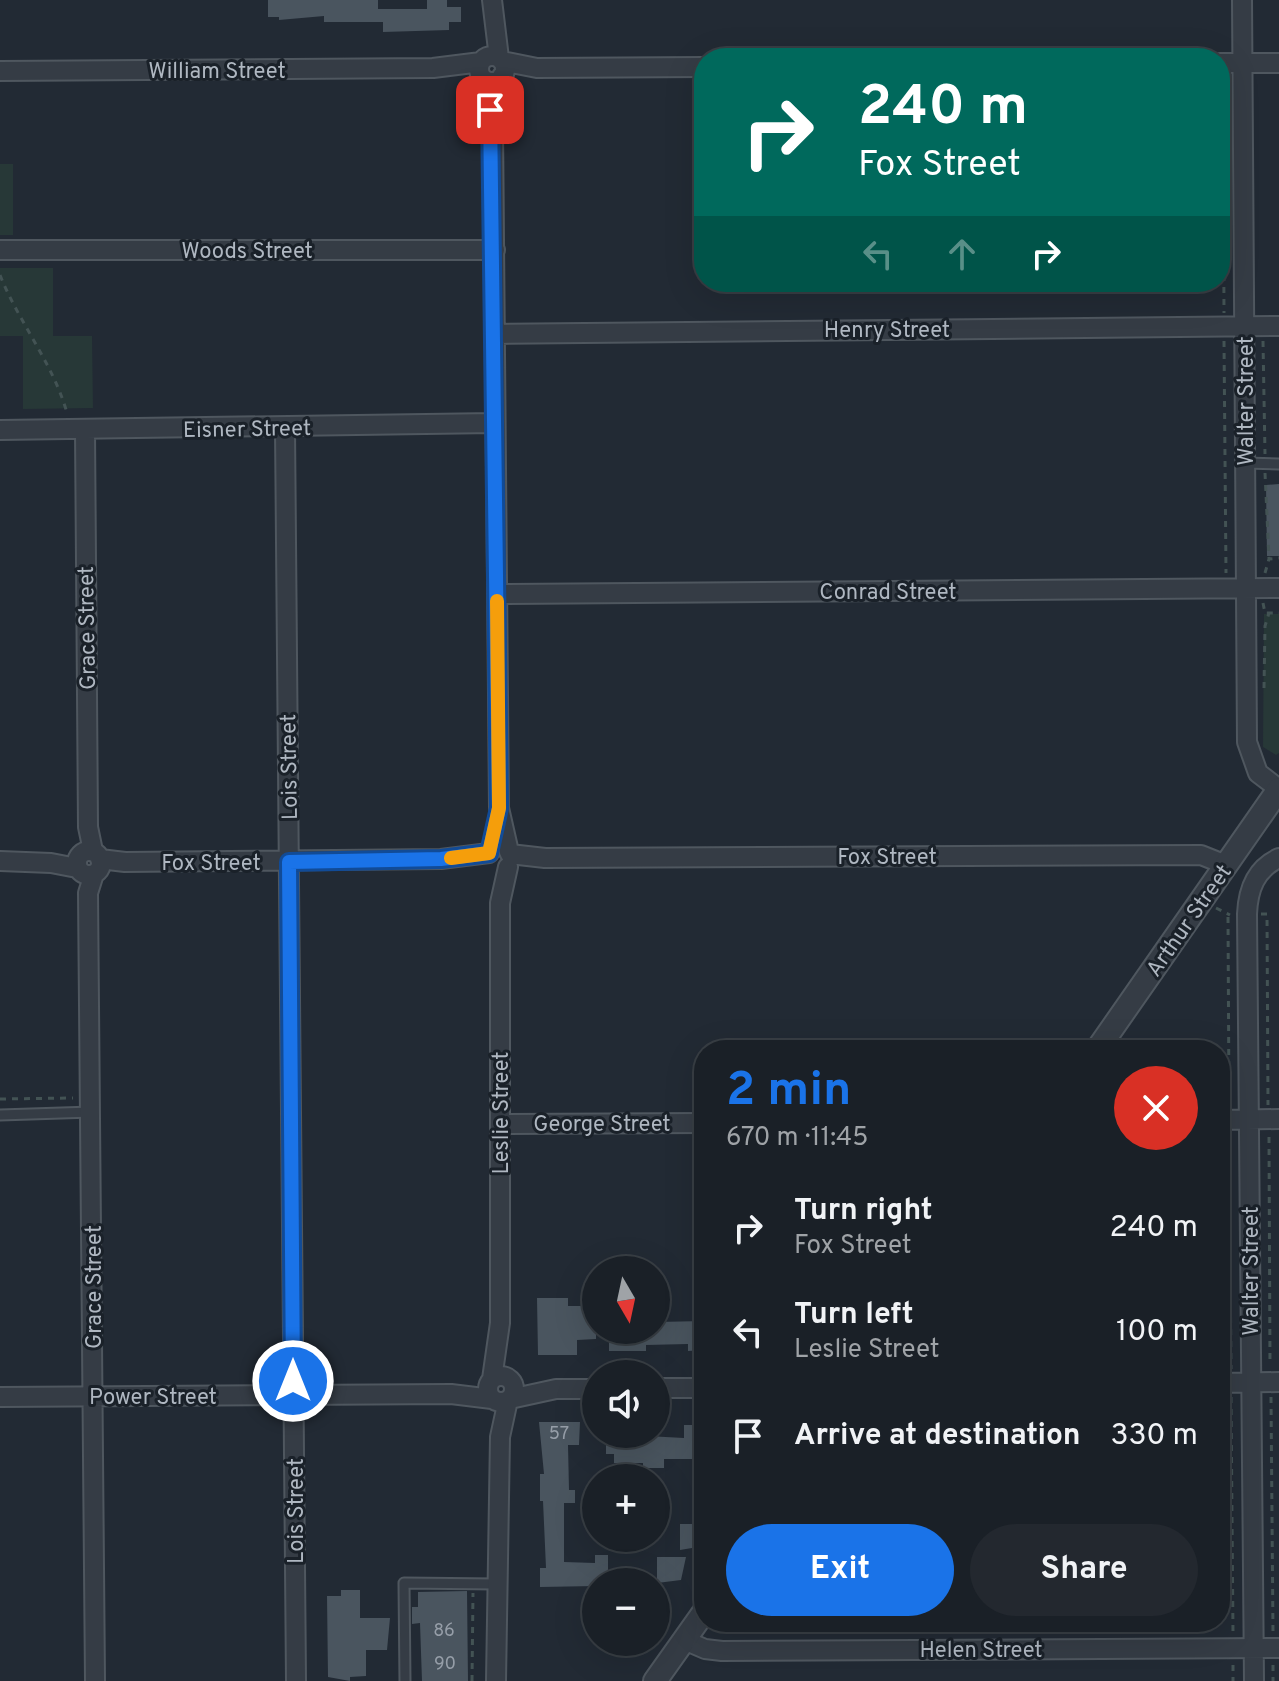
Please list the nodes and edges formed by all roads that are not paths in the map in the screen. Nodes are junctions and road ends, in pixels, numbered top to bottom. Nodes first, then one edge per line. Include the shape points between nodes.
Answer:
1 (1242, 0) edge
2 (492, 6) edge
3 (1230, 63) edge
4 (1242, 63) junction
5 (1279, 63) edge
6 (694, 67) edge
7 (492, 68) junction
8 (0, 71) edge
9 (0, 250) edge
10 (495, 250) junction
11 (1245, 326) junction
12 (1279, 326) edge
13 (495, 334) junction
14 (494, 423) junction
15 (285, 428) junction
16 (0, 430) edge
17 (85, 430) junction
18 (1246, 463) junction
19 (1279, 464) edge
20 (1245, 588) junction
21 (1279, 588) edge
22 (497, 594) junction
23 (1279, 789) edge
24 (500, 859) junction
25 (0, 861) edge
26 (289, 862) junction
27 (1273, 862) edge
28 (88, 863) junction
29 (1226, 865) junction
30 (1104, 1040) edge
31 (92, 1112) junction
32 (0, 1115) edge
33 (1249, 1119) junction
34 (1274, 1119) edge
35 (1230, 1120) edge
36 (694, 1123) edge
37 (501, 1124) junction
38 (1275, 1382) edge
39 (1230, 1383) edge
40 (1251, 1383) junction
41 (670, 1388) edge
42 (694, 1388) edge
43 (582, 1389) edge
44 (501, 1390) junction
45 (294, 1395) junction
46 (0, 1397) edge
47 (93, 1397) junction
48 (496, 1584) junction
49 (694, 1626) edge
50 (684, 1640) junction
51 (1253, 1648) junction
52 (1276, 1648) edge
53 (95, 1681) edge
54 (296, 1681) edge
55 (405, 1681) edge
56 (496, 1681) edge
57 (655, 1681) edge
58 (1254, 1681) edge

1 - 4 street, Walter Street
2 - 7 street, Leslie Street
3 - 4 street
4 - 5 street
4 - 11 street, Walter Street
6 - 7 street, William Street
7 - 8 street, William Street
7 - 10 street, Leslie Street
9 - 10 street, Woods Street
10 - 13 street, Leslie Street
11 - 12 street, Henry Street
11 - 13 street, Henry Street
11 - 18 street, Walter Street
13 - 14 street, Leslie Street
14 - 15 street, Eisner Street
14 - 22 street, Leslie Street
15 - 17 street, Eisner Street
15 - 26 street, Lois Street
16 - 17 street, Eisner Street
17 - 28 street, Grace Street
18 - 19 lane
18 - 20 street, Walter Street
20 - 21 street, Conrad Street
20 - 22 street, Conrad Street
20 - 23 street, Walter Street via 1248,752 1258,773
22 - 24 street, Leslie Street
23 - 29 street, Arthur Street
24 - 26 street, Fox Street
24 - 29 street, Fox Street via 1201,855
24 - 37 street, Leslie Street
25 - 28 street, Fox Street
26 - 28 street, Fox Street
26 - 45 street, Lois Street
27 - 33 street, Walter Street via 1251,888 1247,914
28 - 31 street, Grace Street
29 - 30 street, Arthur Street
31 - 32 lane
31 - 47 street, Grace Street
33 - 34 street
33 - 35 street
33 - 40 street, Walter Street
36 - 37 street, George Street
37 - 44 street, Leslie Street
38 - 40 street
39 - 40 street
40 - 51 street, Walter Street
41 - 42 street
43 - 44 street, Power Street
44 - 45 street, Power Street
44 - 48 street, Leslie Street
45 - 47 street, Power Street
45 - 54 street, Lois Street
46 - 47 street, Power Street
47 - 53 street, Grace Street
48 - 55 lane via 404,1583
48 - 56 street, Leslie Street
49 - 50 street
50 - 51 street, Helen Street via 722,1651
50 - 57 street
51 - 52 street, Helen Street
51 - 58 street, Walter Street

